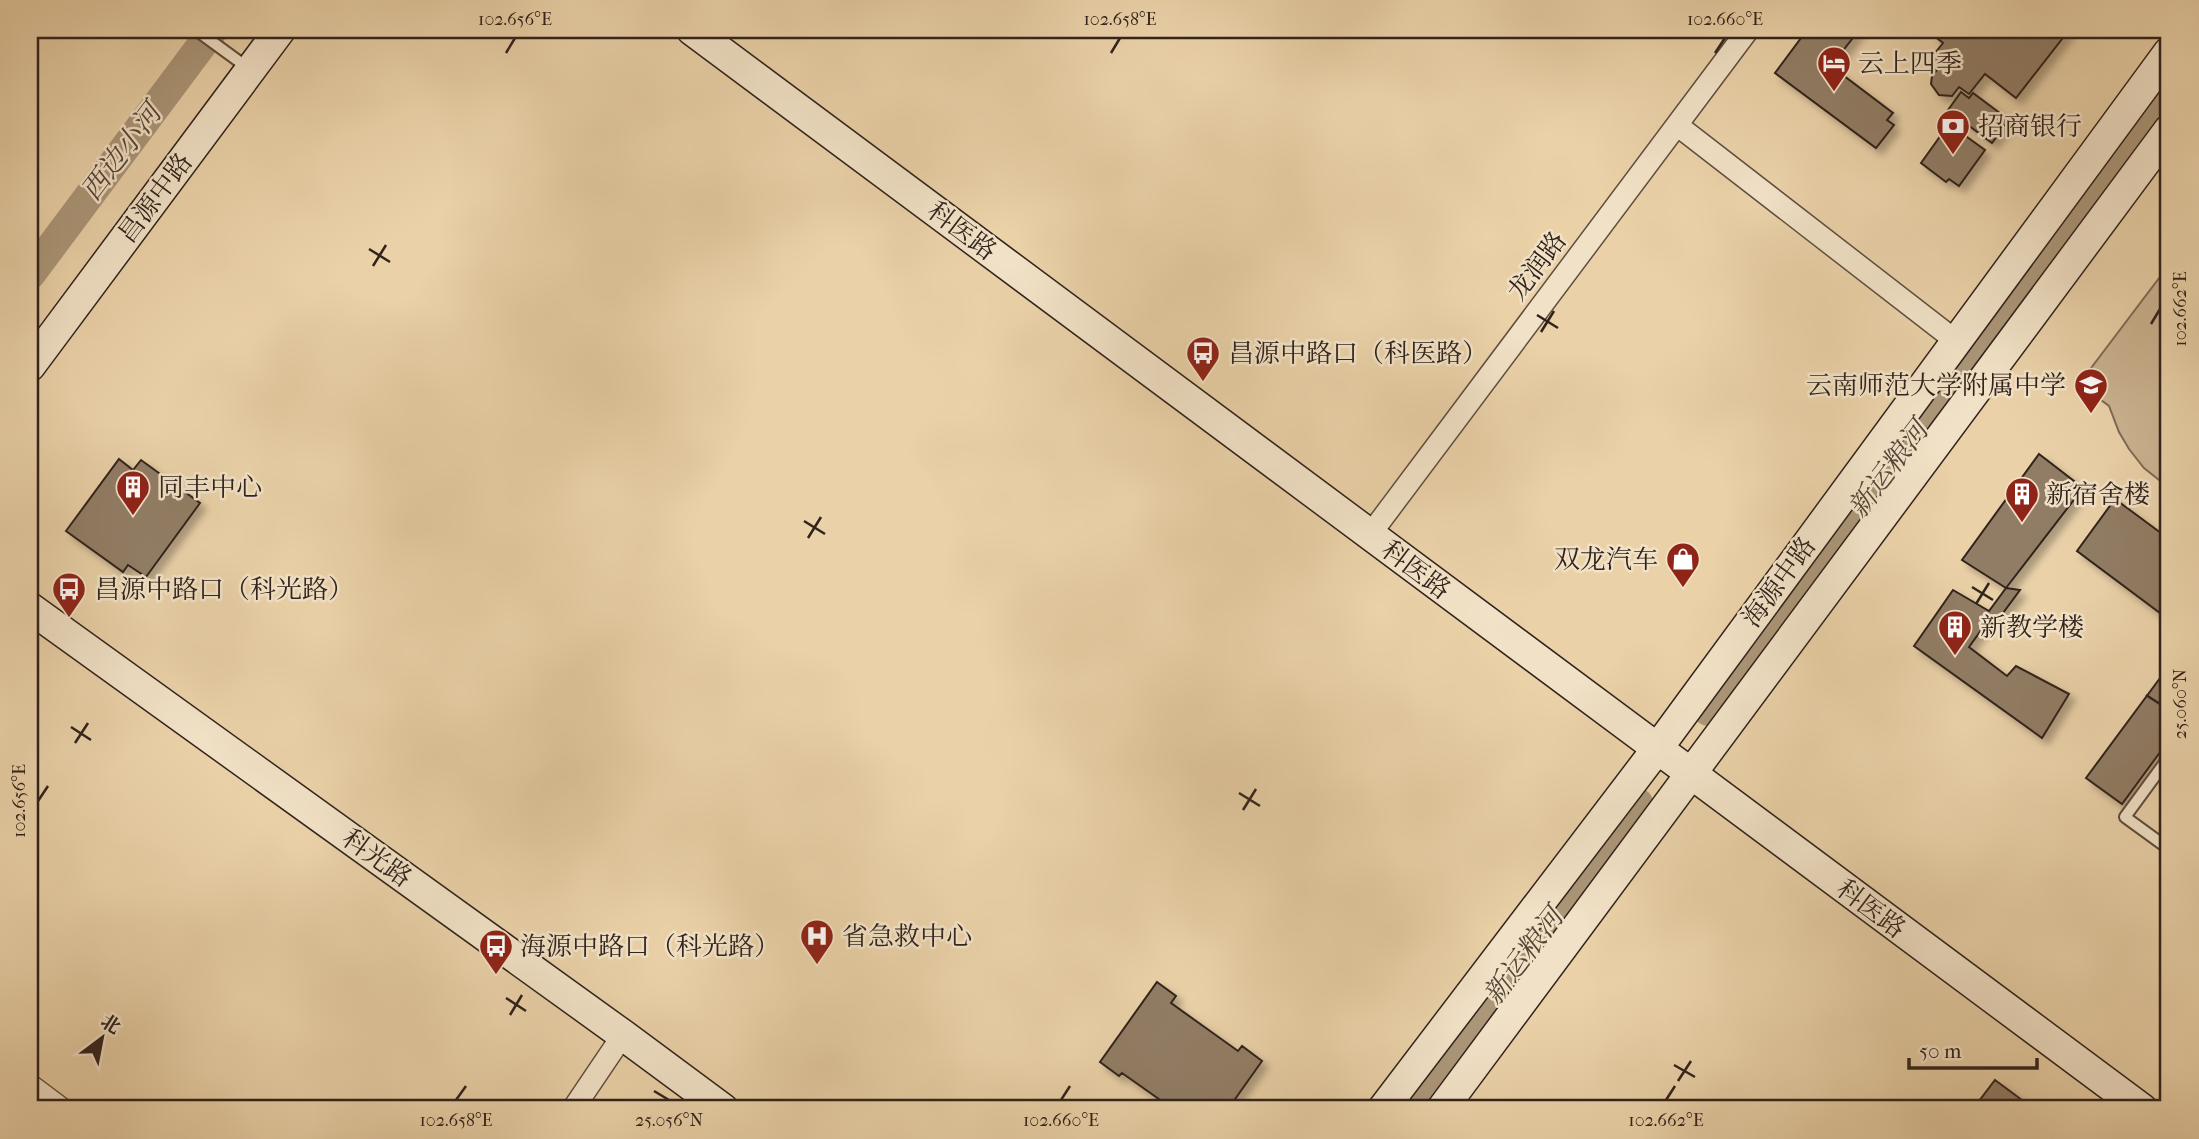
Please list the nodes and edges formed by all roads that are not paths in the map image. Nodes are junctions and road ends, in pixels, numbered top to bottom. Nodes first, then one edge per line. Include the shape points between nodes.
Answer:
1 (196, 30) edge
2 (255, 30) edge
3 (280, 30) edge
4 (692, 30) edge
5 (1748, 30) edge
6 (2169, 52) edge
7 (235, 59) junction
8 (1677, 125) junction
9 (2169, 130) edge
10 (30, 334) edge
11 (1956, 341) junction
12 (30, 366) edge
13 (1369, 536) junction
14 (30, 608) edge
15 (1657, 749) junction
16 (2169, 757) edge
17 (1690, 775) junction
18 (2169, 849) edge
19 (623, 1035) junction
20 (30, 1085) edge
21 (62, 1109) edge
22 (573, 1109) edge
23 (723, 1109) edge
24 (1383, 1109) edge
25 (1442, 1109) edge
26 (2142, 1109) edge

1 - 7 lane
2 - 7 main road, 昌源中路
3 - 7 main road, 昌源中路
4 - 13 main road, 科医路
5 - 8 street, 龙润路
6 - 11 main road, 海源中路
7 - 10 main road, 昌源中路
7 - 12 main road, 昌源中路
8 - 11 street
8 - 13 street, 龙润路
9 - 17 main road, 海源中路
11 - 15 main road, 海源中路
13 - 15 main road, 科医路
14 - 19 main road, 科光路
15 - 17 main road, 科医路
15 - 24 main road, 海源中路
16 - 18 lane via 2125,817
17 - 25 main road, 海源中路
17 - 26 main road, 科医路
19 - 22 street
19 - 23 main road, 科光路
20 - 21 street

